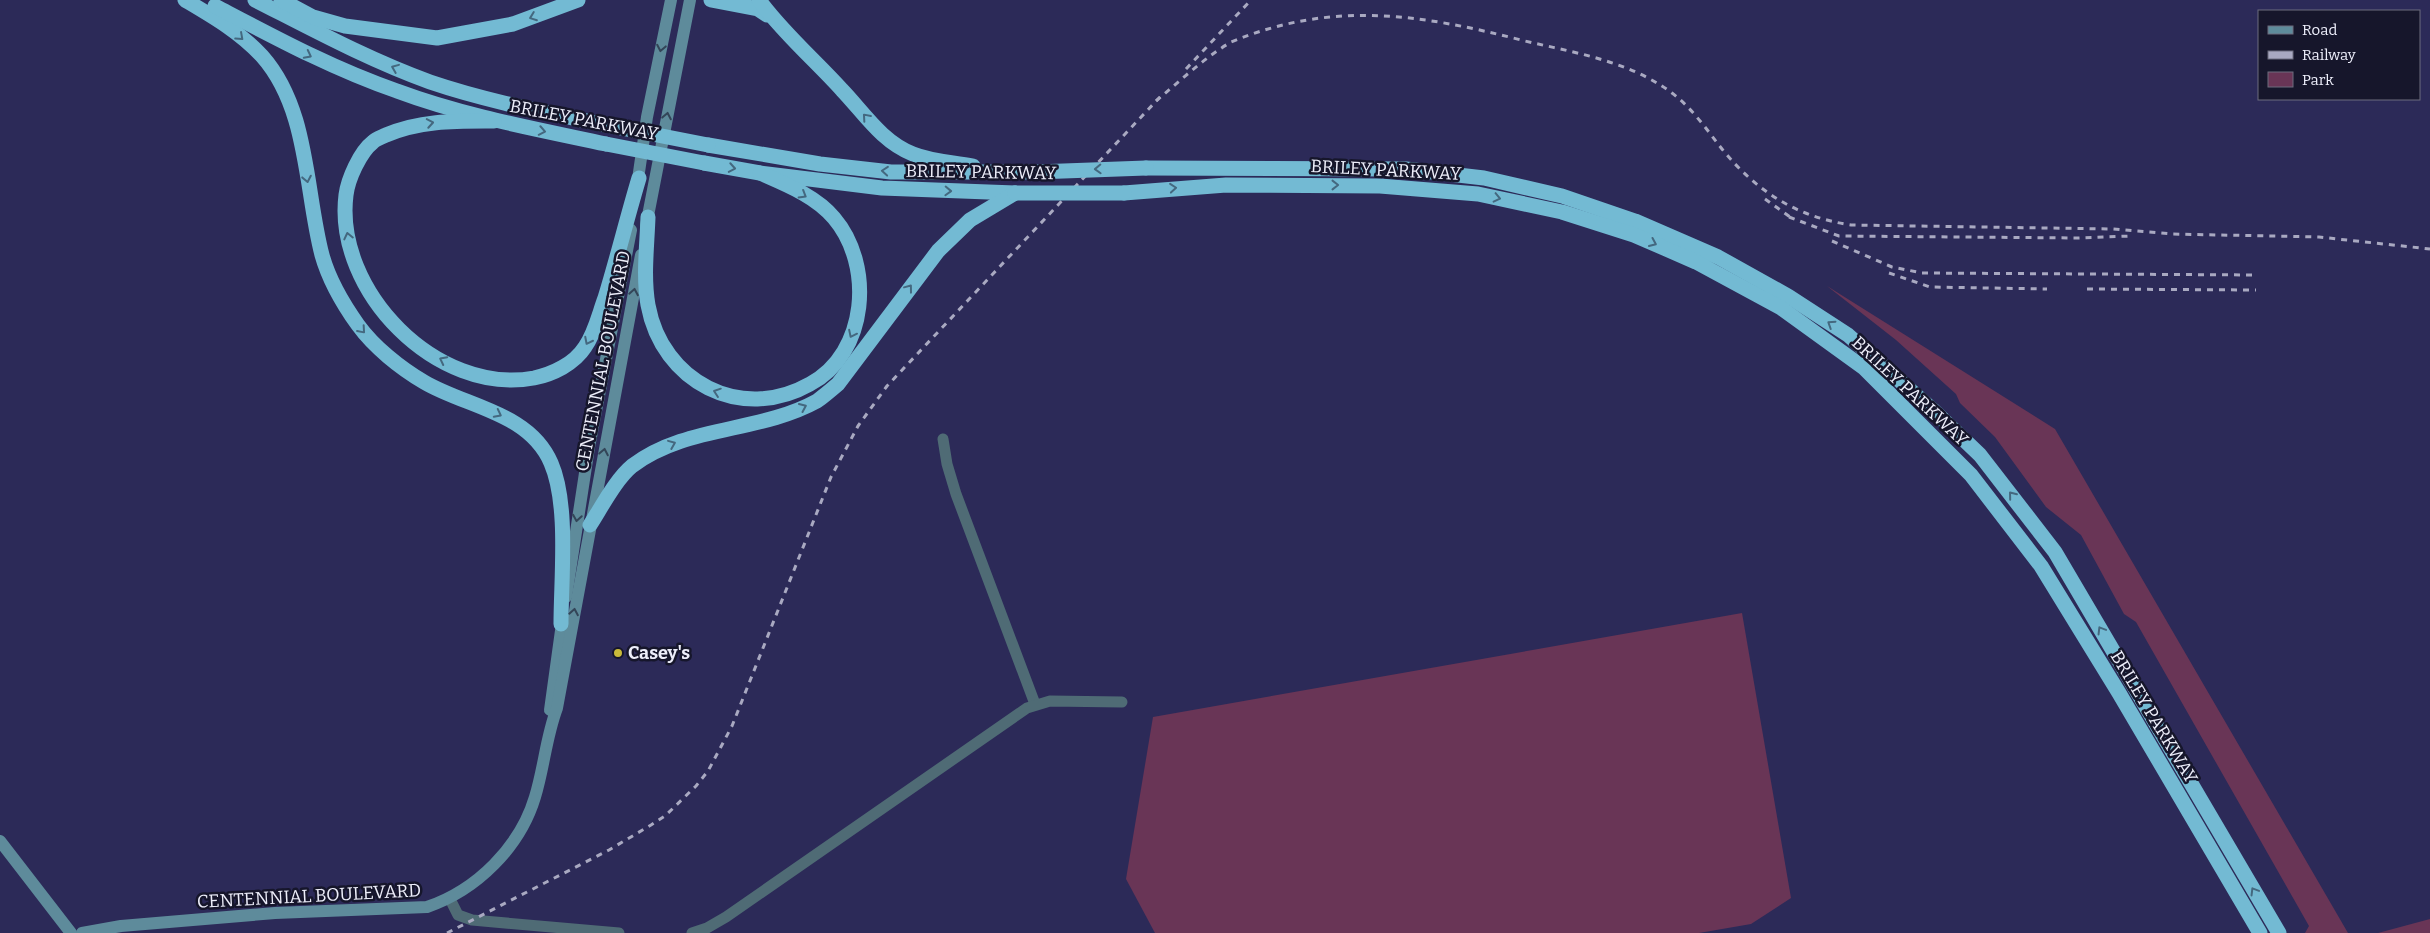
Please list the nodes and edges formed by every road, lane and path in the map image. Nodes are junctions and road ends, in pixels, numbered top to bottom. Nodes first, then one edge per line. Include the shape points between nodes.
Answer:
1 (185, 0) edge
2 (202, 0) edge
3 (255, 0) edge
4 (281, 0) edge
5 (578, 0) edge
6 (671, 0) edge
7 (690, 0) edge
8 (711, 0) edge
9 (759, 0) edge
10 (775, 20) junction
11 (494, 121) junction
12 (760, 173) junction
13 (1004, 173) junction
14 (638, 178) junction
15 (1016, 193) junction
16 (648, 218) junction
17 (943, 439) dead end
18 (590, 525) junction
19 (561, 624) junction
20 (1122, 702) dead end
21 (1035, 704) junction
22 (550, 728) junction
23 (0, 841) edge
24 (450, 899) junction
25 (71, 933) edge
26 (82, 933) edge
27 (619, 933) edge
28 (692, 933) edge
29 (2260, 933) edge
30 (2279, 933) edge

1 -> 19 highway via 224,22 262,56 280,83 293,112 322,256 336,290 359,327 388,356 423,382 512,421 534,438 551,462 563,517
2 -> 11 highway, BRILEY PARKWAY via 315,58 398,92
13 -> 3 highway, BRILEY PARKWAY, bridge via 891,172 820,164 708,145 485,99 354,51
5 -> 4 highway via 513,24 437,38 345,26 313,17
6 -> 14 main road, CENTENNIAL BOULEVARD
16 -> 7 main road, CENTENNIAL BOULEVARD
8 - 10 highway via 758,9
9 - 10 highway
13 -> 10 highway via 939,162 912,154 891,142
11 -> 12 highway, BRILEY PARKWAY, bridge
14 -> 11 highway via 606,295 585,348 567,365 544,376 522,380 501,380 455,366 412,342 372,298 358,271 348,237 344,212 347,190 352,171 372,142 401,129 435,121
12 -> 15 highway, BRILEY PARKWAY via 882,188
12 -> 16 highway via 814,201 834,217 849,241 860,283 856,327 845,349 812,384 789,394 763,399 738,398 714,392 694,380 669,356 657,334 648,304
30 -> 13 highway, BRILEY PARKWAY, bridge via 2055,552 1980,455 1848,335 1788,296 1718,257 1635,221 1562,196 1484,178 1406,169 1146,168
14 -> 19 main road, CENTENNIAL BOULEVARD via 630,236 589,447
18 -> 15 highway via 630,468 653,452 675,442 769,419 819,400 838,384 938,250 970,220
15 -> 29 highway, BRILEY PARKWAY, bridge via 1124,192 1226,184 1380,186 1478,194 1562,212 1634,235 1696,262 1781,308 1864,368 1970,475 2042,566
18 -> 16 main road, CENTENNIAL BOULEVARD
17 - 21 street via 956,494
22 -> 18 main road, CENTENNIAL BOULEVARD via 557,708
19 - 22 main road, CENTENNIAL BOULEVARD via 550,698
20 - 21 street via 1050,701
21 - 28 street via 1014,715 726,916
22 - 24 main road, CENTENNIAL BOULEVARD via 528,819 514,842 488,870
23 - 25 main road
24 - 26 main road, CENTENNIAL BOULEVARD via 414,909 276,913 122,926
24 - 27 street via 458,914 472,920

